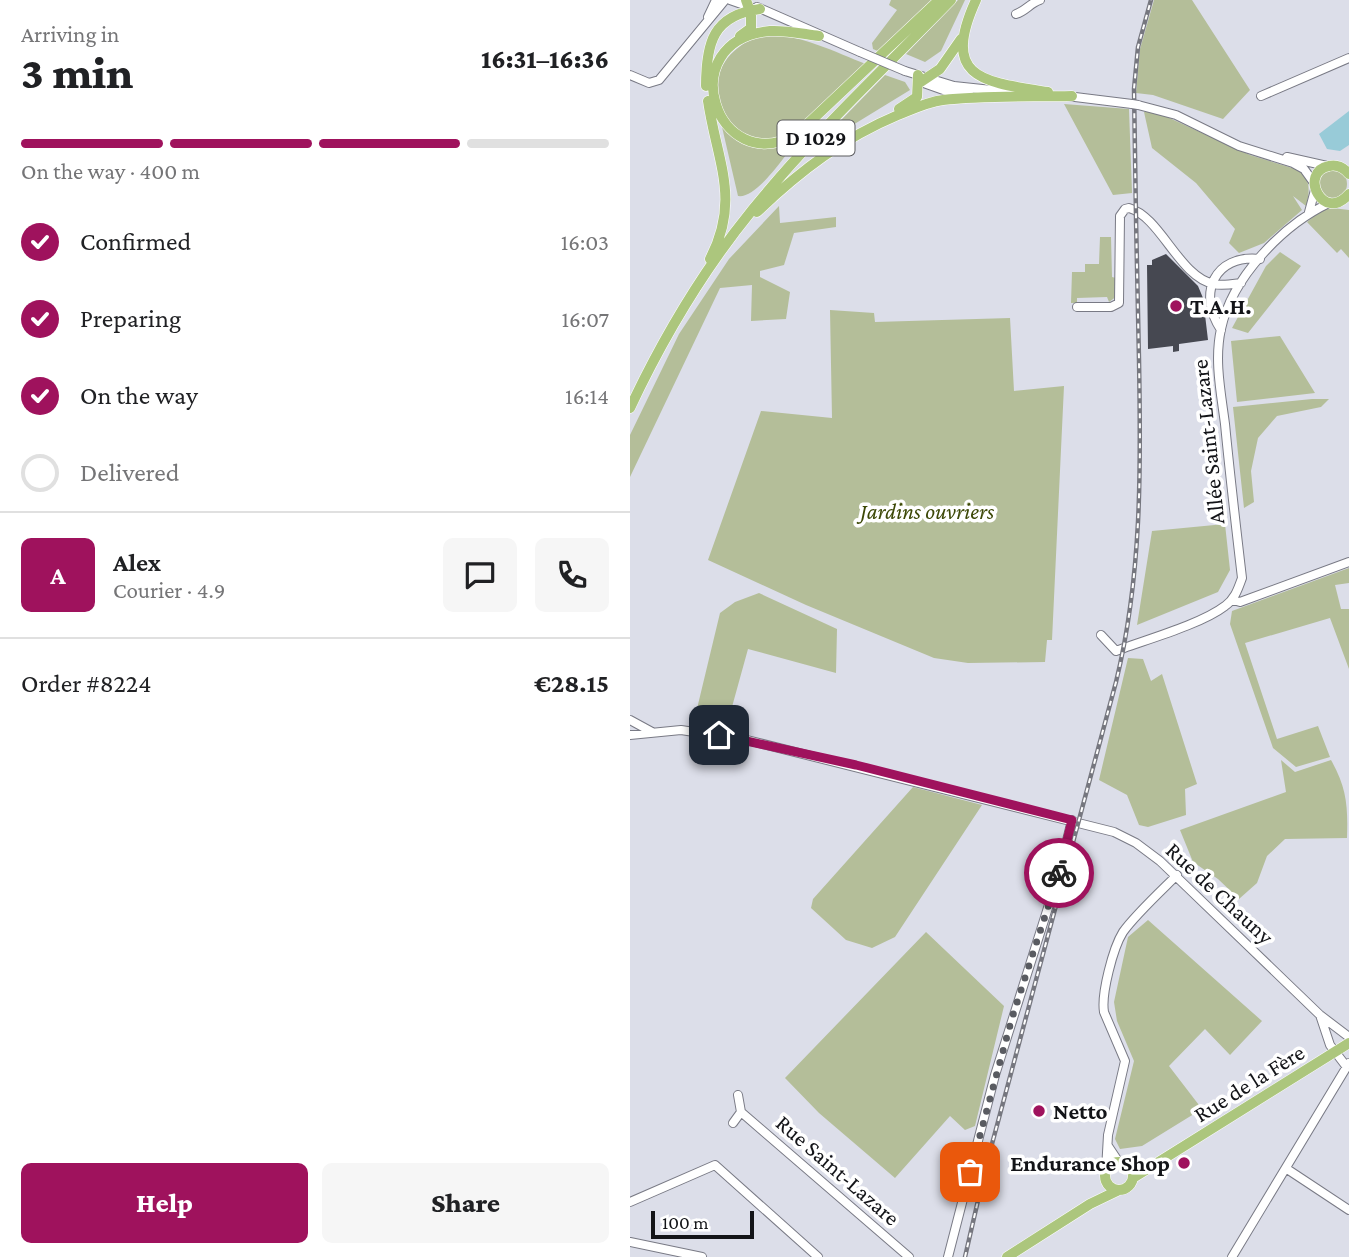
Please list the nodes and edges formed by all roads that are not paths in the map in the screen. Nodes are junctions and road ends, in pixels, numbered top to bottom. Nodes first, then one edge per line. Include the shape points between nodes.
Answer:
1 (939, 0) edge
2 (951, 0) edge
3 (976, 0) edge
4 (1040, 0) edge
5 (724, 2) edge
6 (750, 5) edge
7 (1016, 14) dead end
8 (726, 19) junction
9 (965, 32) junction
10 (819, 36) junction
11 (722, 56) junction
12 (1349, 58) edge
13 (630, 75) edge
14 (922, 78) junction
15 (1072, 96) junction
16 (1261, 96) dead end
17 (869, 127) junction
18 (1270, 156) junction
19 (1349, 160) edge
20 (1328, 166) junction
21 (1339, 166) junction
22 (1349, 174) edge
23 (1315, 187) junction
24 (1349, 194) edge
25 (1334, 202) junction
26 (1349, 208) edge
27 (1309, 212) junction
28 (733, 236) junction
29 (1261, 259) junction
30 (1212, 284) junction
31 (1241, 284) junction
32 (696, 289) junction
33 (1077, 307) dead end
34 (1221, 330) junction
35 (630, 408) edge
36 (1349, 562) edge
37 (1233, 600) junction
38 (1101, 635) dead end
39 (630, 720) edge
40 (652, 732) junction
41 (630, 735) edge
42 (1076, 820) junction
43 (1177, 875) junction
44 (1320, 1015) junction
45 (1349, 1037) edge
46 (1349, 1043) edge
47 (1334, 1053) junction
48 (1347, 1064) edge
49 (738, 1095) dead end
50 (741, 1112) junction
51 (733, 1123) dead end
52 (1107, 1144) junction
53 (1169, 1156) junction
54 (1118, 1161) junction
55 (1130, 1166) junction
56 (1287, 1169) junction
57 (1106, 1170) junction
58 (1133, 1178) junction
59 (1106, 1183) junction
60 (1117, 1191) junction
61 (630, 1202) edge
62 (1090, 1205) junction
63 (1349, 1210) edge
64 (630, 1242) edge
65 (702, 1257) edge
66 (818, 1257) edge
67 (909, 1257) edge
68 (948, 1257) edge
69 (1007, 1257) edge
70 (1233, 1257) edge

1 - 11 main road via 827,108 784,141 742,139 719,115 712,83
2 - 28 main road, D 1029 via 793,163
3 - 9 main road
4 - 7 street
5 - 6 street
5 - 8 main road
5 - 13 street via 659,80 649,83
6 - 8 main road
6 - 10 street
6 - 11 main road via 751,27 724,47
8 - 32 main road via 712,39 706,80 727,213
9 - 14 main road via 950,59
9 - 15 main road via 964,56 980,78
10 - 11 main road via 759,33
10 - 14 street, bridge
12 - 16 street
14 - 15 street via 954,86
14 - 17 main road via 913,101
15 - 17 main road via 942,100
15 - 18 street via 1135,104 1175,115
17 - 28 main road via 791,181
18 - 20 street
18 - 23 street via 1304,169
19 - 21 main road
20 - 21 main road
20 - 23 main road via 1318,173
21 - 22 main road
23 - 25 main road via 1323,200
23 - 27 street
24 - 25 main road
25 - 26 main road
25 - 27 street
27 - 29 street, Allée Saint-Lazare
28 - 32 main road, D 1029
29 - 30 street via 1246,257 1227,264
29 - 31 street, Allée Saint-Lazare
30 - 31 street
30 - 33 street via 1129,208 1120,216 1119,303
30 - 34 street via 1212,317
31 - 34 street, Allée Saint-Lazare
32 - 35 main road, D 1029
34 - 37 street, Allée Saint-Lazare via 1218,366 1241,579
36 - 37 street via 1240,602
37 - 38 street via 1212,614 1116,651
39 - 40 street
40 - 41 street, Rue de Chauny
40 - 42 street, Rue de Chauny via 681,730 747,740
42 - 43 street, Rue de Chauny via 1136,843
42 - 68 street via 995,1075
43 - 44 street, Rue de Chauny
43 - 52 street via 1123,932 1106,985 1102,1004 1125,1061
44 - 45 street, Rue de Chauny
44 - 47 street, Rue de Chauny
46 - 47 main road, Rue de la Fère
47 - 48 street
47 - 53 main road, Rue de la Fère
48 - 56 street
49 - 50 street
50 - 51 street
50 - 67 street, Rue Saint-Lazare
52 - 54 street
52 - 57 street
53 - 55 main road, Rue de la Fère via 1149,1165
53 - 58 main road, Rue de la Fère
54 - 55 main road
54 - 57 main road
55 - 58 main road
56 - 63 street
56 - 70 street
57 - 59 main road
58 - 60 main road via 1129,1186
59 - 60 main road
59 - 62 main road
60 - 62 main road
61 - 66 street via 715,1164
62 - 69 main road
64 - 65 street

